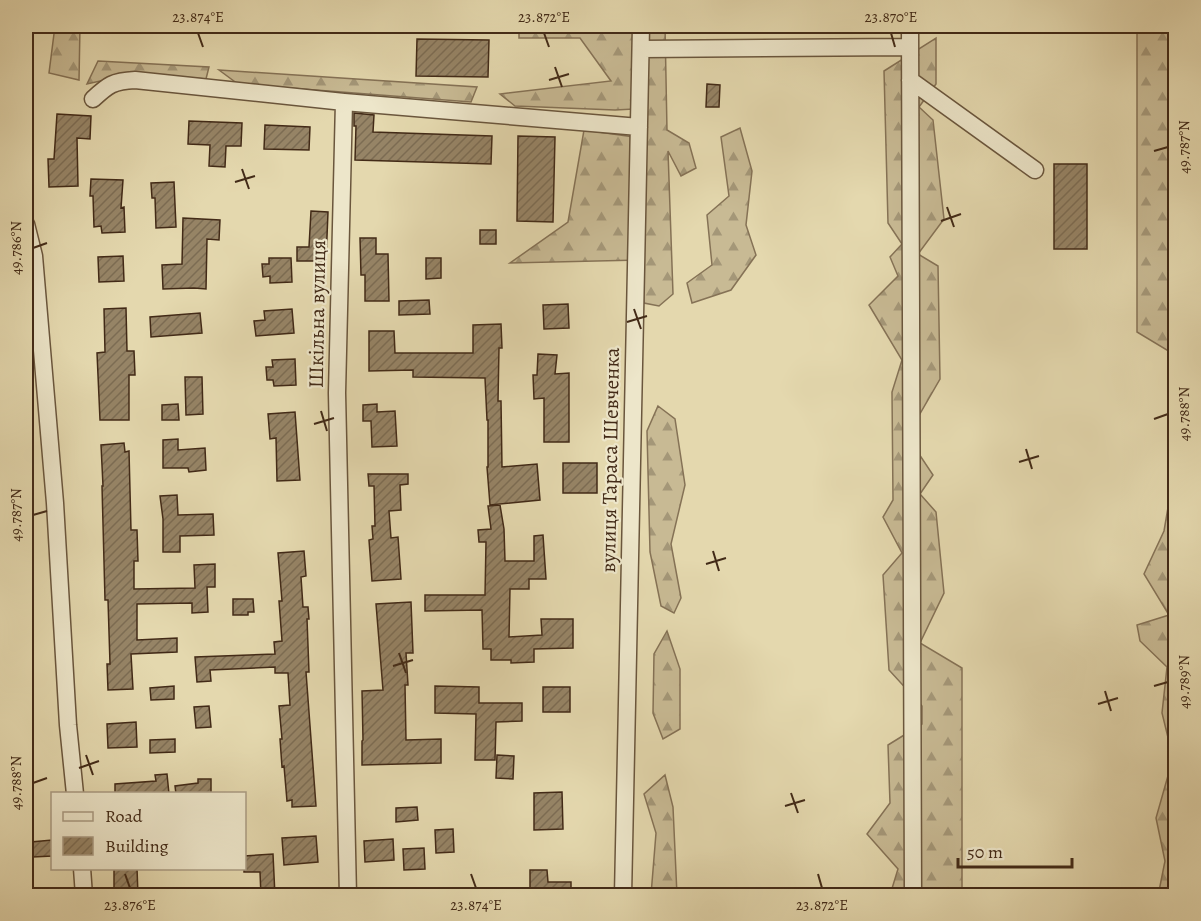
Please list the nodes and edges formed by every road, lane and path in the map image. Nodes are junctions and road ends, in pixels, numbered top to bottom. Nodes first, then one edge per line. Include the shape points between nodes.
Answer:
1 (641, 26) edge
2 (910, 26) edge
3 (909, 47) junction
4 (642, 49) junction
5 (910, 80) junction
6 (93, 99) dead end
7 (344, 102) junction
8 (639, 127) junction
9 (1035, 170) dead end
10 (26, 224) edge
11 (75, 792) edge
12 (82, 870) edge
13 (84, 896) edge
14 (348, 896) edge
15 (623, 896) edge
16 (912, 896) edge

1 - 4 street, вулиця Тараса Шевченка
2 - 3 street
3 - 4 street
3 - 5 street
4 - 8 street, вулиця Тараса Шевченка
5 - 9 street
5 - 16 street
6 - 7 street via 108,85 135,80
7 - 8 street
7 - 14 street, Шкільна вулиця via 338,393
8 - 15 street, вулиця Тараса Шевченка
10 - 11 street via 34,256
12 - 13 street

